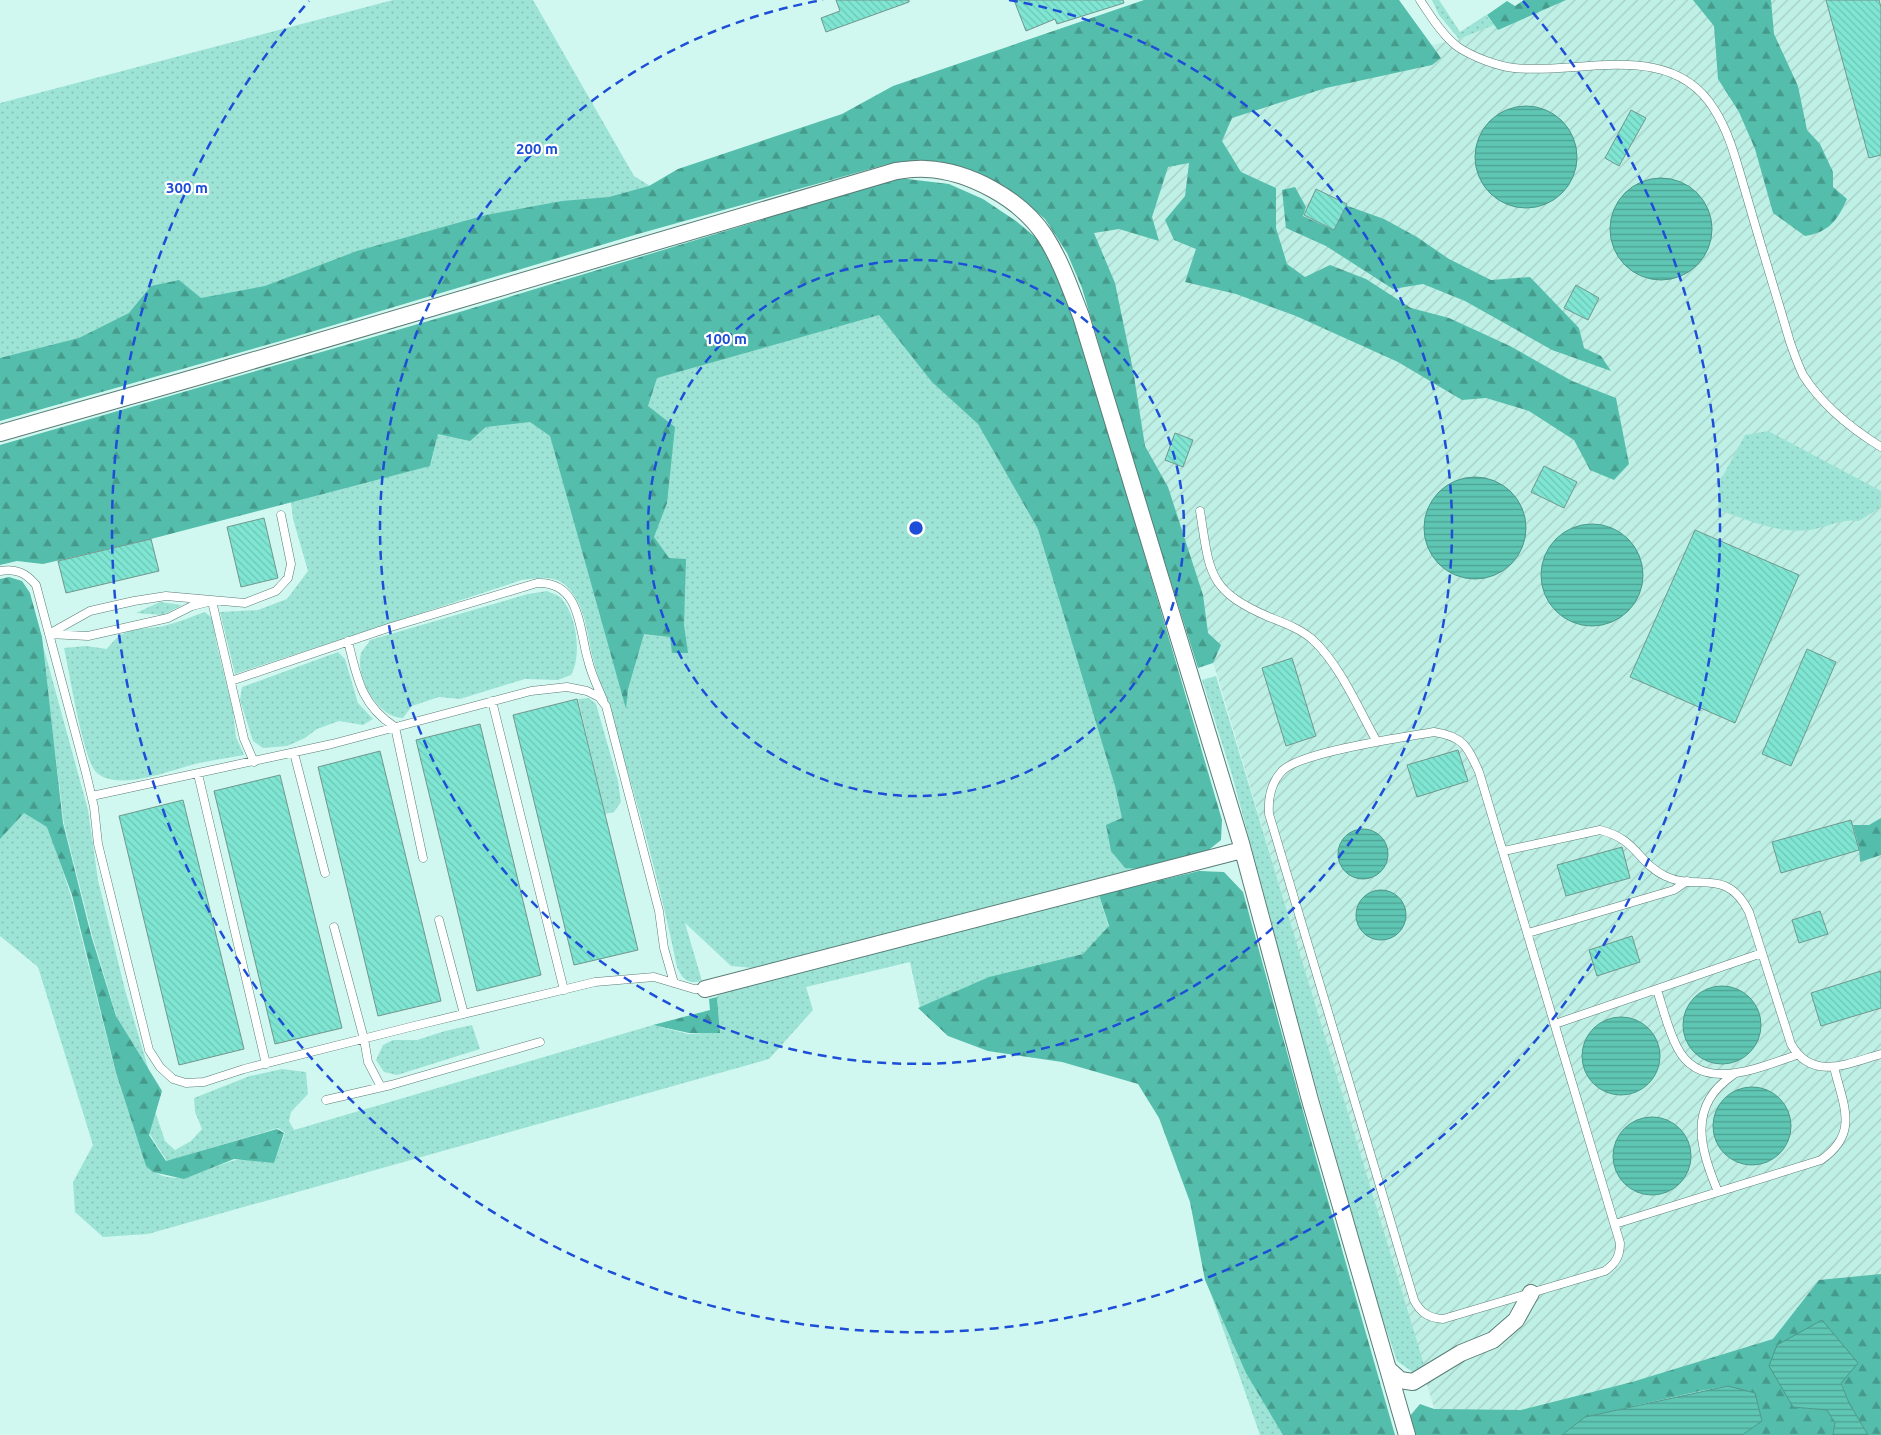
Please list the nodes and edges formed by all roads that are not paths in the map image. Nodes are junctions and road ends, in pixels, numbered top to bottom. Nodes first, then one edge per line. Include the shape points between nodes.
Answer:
1 (1420, 0) edge
2 (0, 433) edge
3 (1881, 447) edge
4 (1200, 511) dead end
5 (281, 515) dead end
6 (0, 571) edge
7 (212, 601) junction
8 (49, 634) junction
9 (348, 641) junction
10 (231, 681) junction
11 (492, 701) junction
12 (606, 706) junction
13 (395, 728) junction
14 (1377, 742) junction
15 (294, 753) junction
16 (254, 762) junction
17 (198, 774) junction
18 (92, 796) junction
19 (1242, 850) junction
20 (1504, 851) junction
21 (423, 858) dead end
22 (325, 873) dead end
23 (1687, 881) junction
24 (439, 920) dead end
25 (334, 927) dead end
26 (1528, 933) junction
27 (1762, 954) junction
28 (674, 983) junction
29 (705, 989) joint
30 (564, 990) junction
31 (1657, 990) junction
32 (464, 1014) junction
33 (1555, 1024) junction
34 (364, 1039) junction
35 (540, 1042) dead end
36 (1881, 1054) edge
37 (1797, 1055) junction
38 (266, 1064) junction
39 (1834, 1067) junction
40 (1735, 1074) junction
41 (381, 1087) junction
42 (326, 1100) dead end
43 (1718, 1192) junction
44 (1615, 1224) junction
45 (1531, 1293) junction
46 (1388, 1369) junction
47 (1407, 1435) edge

1 - 3 lane via 1457,46 1483,59 1514,68 1640,64 1670,71 1694,86 1714,108 1729,141 1803,375 1826,404 1860,434
2 - 19 street via 896,171 926,169 955,174 1000,194 1022,212 1044,234 1060,261 1103,383
4 - 14 lane via 1209,564 1218,585 1235,600 1312,640 1333,665
5 - 7 lane via 291,564 288,578 276,591 259,599 245,603
6 - 8 lane via 11,569 21,572 36,585
7 - 8 lane via 192,606 168,618 88,636
7 - 8 lane via 166,596 134,601 90,611
7 - 10 lane
8 - 18 lane
9 - 10 lane
9 - 12 lane via 547,582 558,586 567,595 578,613 588,662
9 - 13 lane via 360,688 379,717
10 - 16 lane via 244,739
11 - 12 lane via 531,691 567,687 587,691
11 - 13 lane
11 - 30 lane
12 - 28 lane
13 - 15 lane
13 - 21 lane
14 - 20 lane via 1434,732 1449,734 1463,742 1479,772
14 - 45 lane via 1306,759 1288,767 1274,784 1268,800 1269,814 1418,1309 1431,1319 1443,1319
15 - 16 lane
15 - 22 lane
16 - 17 lane
17 - 18 lane
17 - 38 lane
18 - 38 lane via 98,844 125,957 149,1050 160,1067 173,1079 186,1083 204,1082
19 - 29 street
19 - 46 street
20 - 23 lane via 1600,830 1615,833 1630,843 1665,876
20 - 26 lane
23 - 26 lane via 1674,890
23 - 27 lane via 1721,884 1743,900
24 - 32 lane
25 - 34 lane
26 - 33 lane
27 - 31 lane
27 - 37 lane
28 - 29 lane
28 - 30 lane via 654,977 595,982
30 - 32 lane
31 - 33 lane
31 - 40 lane via 1685,1061 1714,1075
32 - 34 lane
33 - 44 lane
34 - 38 lane
34 - 41 lane via 368,1062
35 - 41 lane
36 - 39 lane
37 - 39 lane via 1811,1064
37 - 40 lane
39 - 43 lane via 1847,1126 1843,1140 1833,1152 1822,1160
40 - 43 lane via 1714,1091 1702,1113 1707,1166
41 - 42 lane
43 - 44 lane
44 - 45 lane via 1620,1253 1614,1264 1605,1271
45 - 46 street via 1516,1320 1493,1340 1461,1353 1413,1382 1400,1380
46 - 47 street

